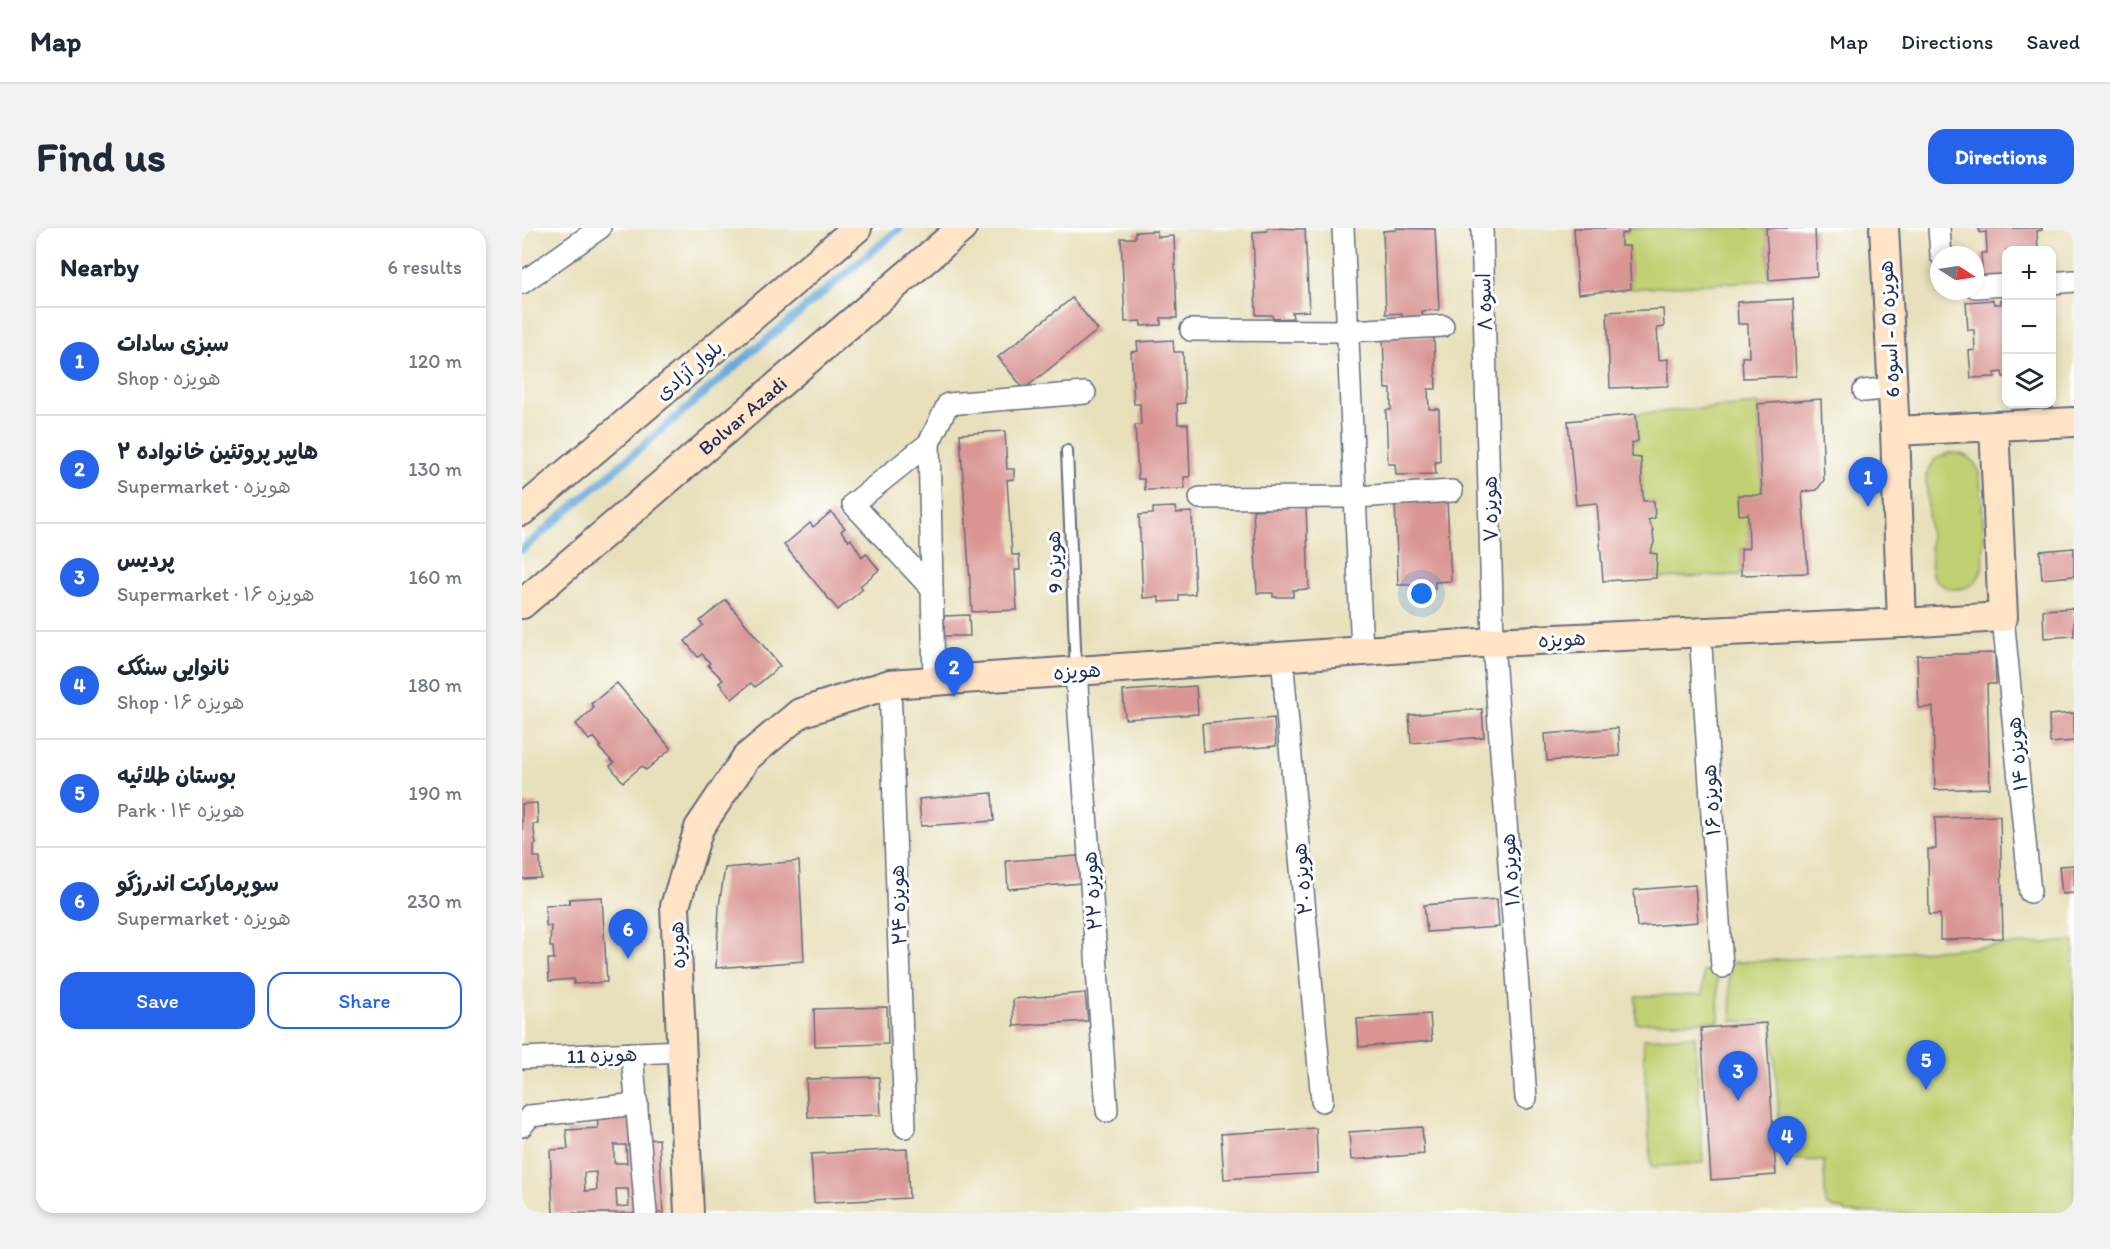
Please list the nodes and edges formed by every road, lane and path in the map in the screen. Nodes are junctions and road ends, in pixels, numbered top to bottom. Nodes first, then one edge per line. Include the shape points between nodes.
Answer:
1 (600, 228) edge
2 (857, 228) edge
3 (962, 228) edge
4 (1343, 228) edge
5 (1482, 228) edge
6 (1884, 228) edge
7 (1939, 228) edge
8 (1940, 246) edge
9 (2074, 281) edge
10 (522, 283) edge
11 (2056, 283) edge
12 (2002, 285) edge
13 (1984, 286) edge
14 (1443, 326) dead end
15 (1191, 330) dead end
16 (1348, 331) junction
17 (1486, 376) joint
18 (1085, 393) dead end
19 (2074, 422) edge
20 (1994, 427) junction
21 (1894, 431) junction
22 (929, 443) junction
23 (1067, 451) dead end
24 (1452, 491) dead end
25 (1355, 497) junction
26 (1200, 498) dead end
27 (522, 511) edge
28 (932, 589) junction
29 (522, 604) edge
30 (2003, 617) junction
31 (1902, 623) junction
32 (1700, 632) junction
33 (1493, 642) junction
34 (1362, 651) junction
35 (1282, 657) junction
36 (1076, 671) junction
37 (934, 681) junction
38 (890, 684) junction
39 (2030, 892) dead end
40 (1722, 967) dead end
41 (682, 1051) junction
42 (632, 1053) junction
43 (522, 1058) edge
44 (1526, 1098) dead end
45 (1323, 1101) dead end
46 (637, 1104) junction
47 (1107, 1111) dead end
48 (522, 1126) edge
49 (905, 1126) dead end
50 (646, 1213) edge
51 (689, 1213) edge

1 - 10 street
2 - 27 street, بلوار آزادی
3 - 29 street, Bolvar Azadi
4 - 16 street
5 - 17 street, اسوه ۸
6 - 21 street, هویزه ۵ - اسوه 6 via 1878,389
7 - 8 street
9 - 11 street
12 - 13 street
14 - 16 street
15 - 16 street
16 - 25 street
17 - 33 street, هویزه ۷
18 - 22 street via 948,404
19 - 20 street
20 - 21 street
20 - 30 street
21 - 31 street
22 - 28 street
22 - 28 street via 853,504
23 - 36 lane, هویزه 9
24 - 25 street
25 - 26 street
25 - 34 street
28 - 37 street
30 - 31 street, هویزه
30 - 39 street, هویزه ۱۴
31 - 32 street, هویزه
32 - 33 street, هویزه
32 - 40 street, هویزه ‍۱۶
33 - 34 street, هویزه
33 - 44 street, هویزه ‍۱۸
34 - 35 street, هویزه
35 - 36 street, هویزه
35 - 45 street, هویزه ‍۲۰
36 - 37 street, هویزه
36 - 47 street, هویزه ‍۲۲
37 - 38 street, هویزه
38 - 41 street, هویزه via 800,713 746,758 699,828 675,906
38 - 49 street, هویزه ‍۲۴
41 - 42 street, هویزه 11
41 - 51 street, هویزه
42 - 43 street, هویزه 11
42 - 46 street
46 - 48 street via 530,1116
46 - 50 street

